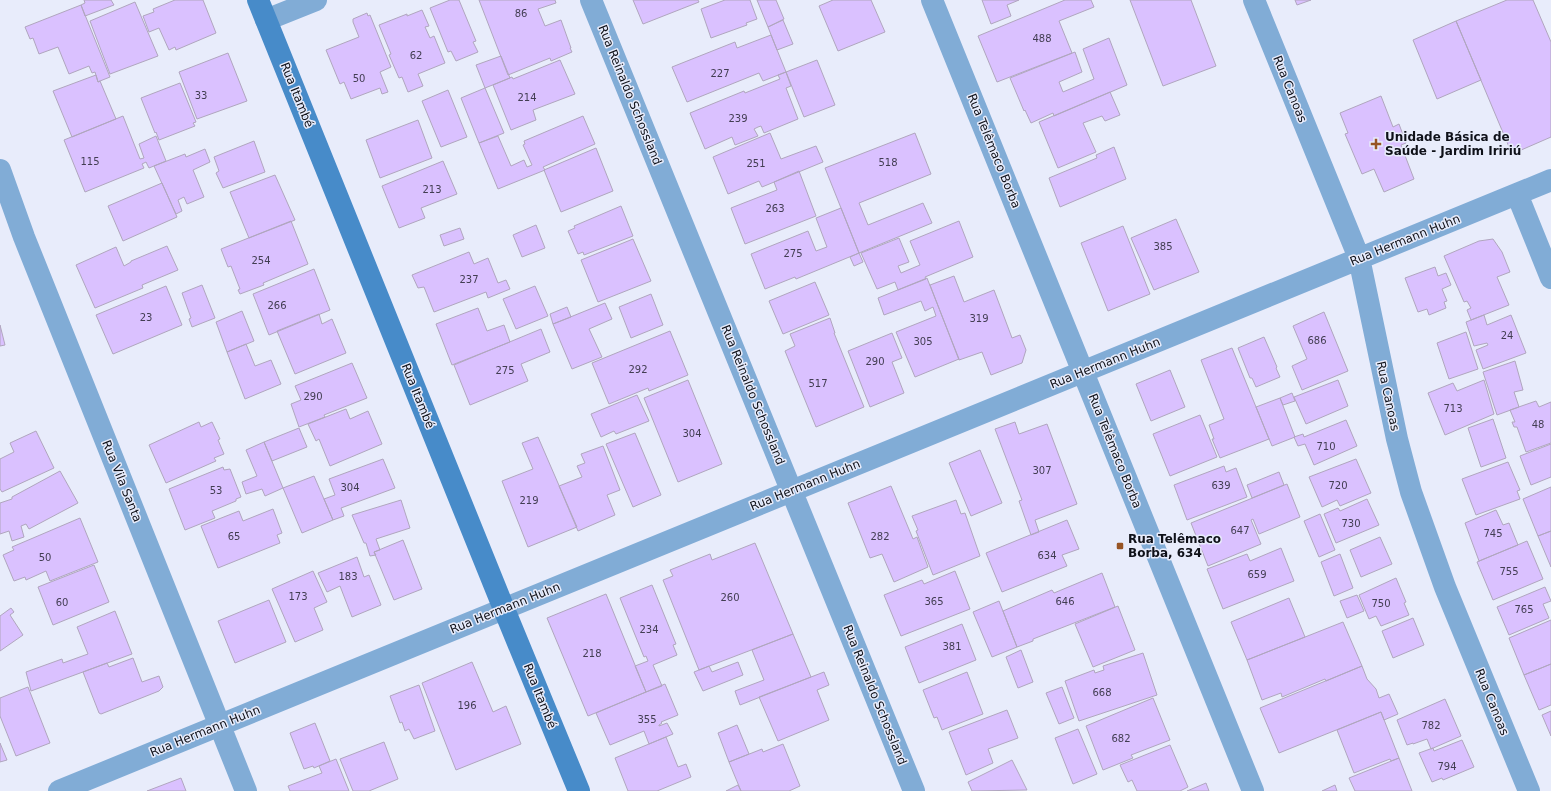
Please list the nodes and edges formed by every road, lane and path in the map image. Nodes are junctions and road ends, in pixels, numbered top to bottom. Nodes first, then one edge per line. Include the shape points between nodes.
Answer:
1 (258, 0) edge
2 (316, 0) edge
3 (591, 0) edge
4 (932, 0) edge
5 (1254, 0) edge
6 (266, 20) junction
7 (0, 170) edge
8 (1551, 180) edge
9 (1516, 194) junction
10 (1359, 258) junction
11 (1551, 278) edge
12 (1083, 372) junction
13 (792, 490) junction
14 (504, 609) junction
15 (220, 725) junction
16 (59, 791) edge
17 (246, 791) edge
18 (579, 791) edge
19 (914, 791) edge
20 (1253, 791) edge
21 (1529, 791) edge

1 - 6 street, Rua Itambé
2 - 6 street
3 - 13 street, Rua Reinaldo Schossland
4 - 12 street, Rua Telêmaco Borba
5 - 10 street, Rua Canoas
6 - 14 street, Rua Itambé
7 - 15 street, Rua Vila Santa via 24,237
8 - 9 street, Rua Hermann Huhn
9 - 10 street, Rua Hermann Huhn
9 - 11 street
10 - 12 street, Rua Hermann Huhn
10 - 21 street, Rua Canoas via 1397,439 1411,492 1445,587
12 - 13 street, Rua Hermann Huhn
12 - 20 street, Rua Telêmaco Borba
13 - 14 street, Rua Hermann Huhn
13 - 19 street, Rua Reinaldo Schossland
14 - 15 street, Rua Hermann Huhn
14 - 18 street, Rua Itambé
15 - 16 street, Rua Hermann Huhn
15 - 17 street, Rua Vila Santa

